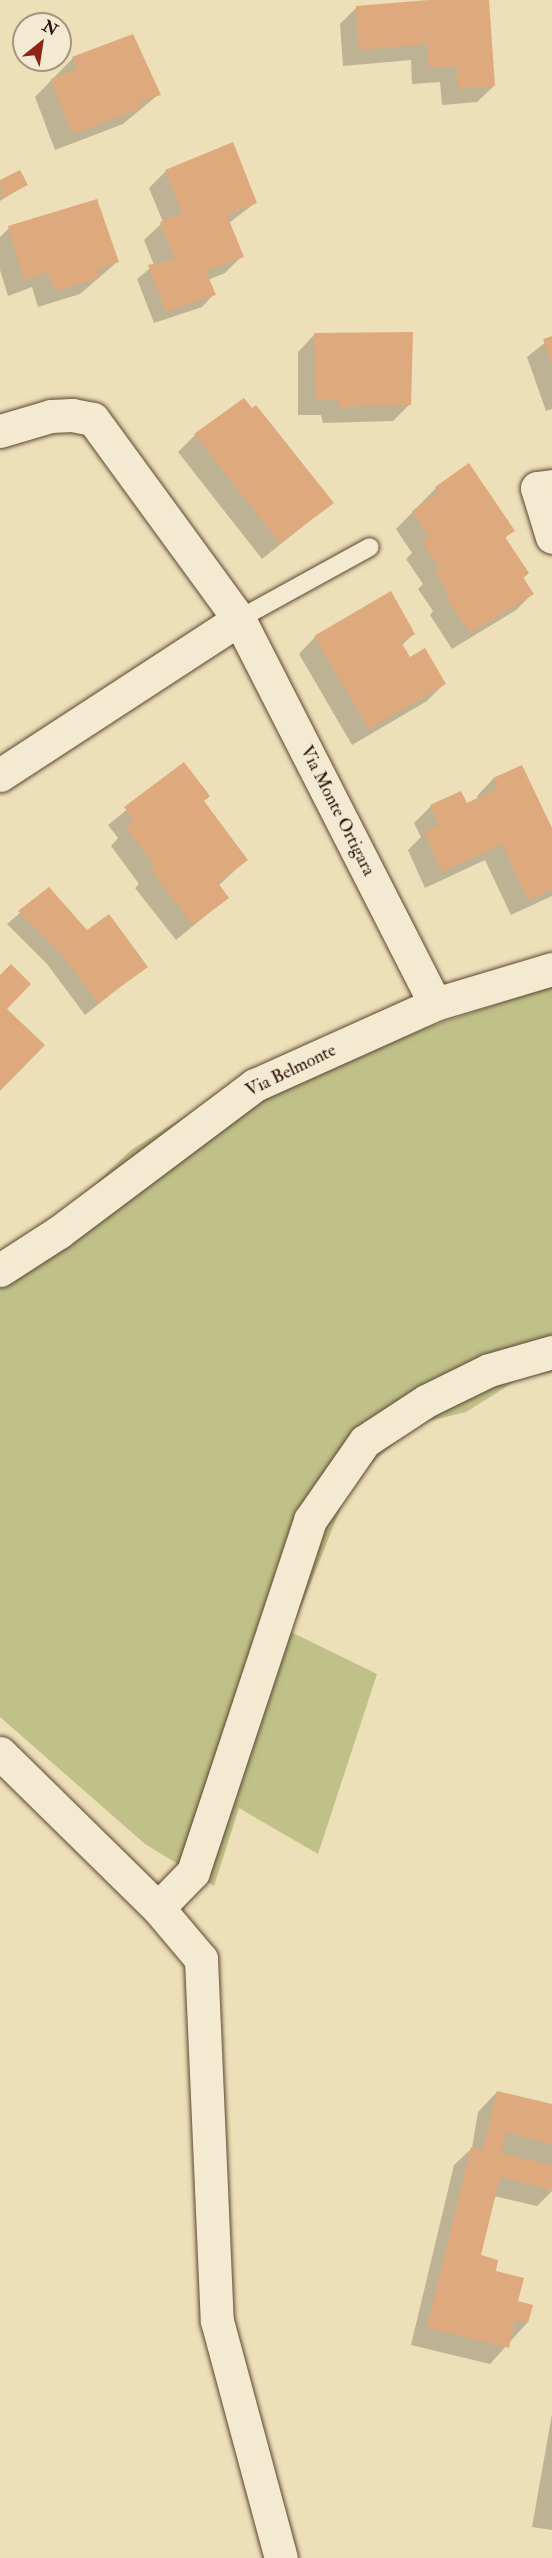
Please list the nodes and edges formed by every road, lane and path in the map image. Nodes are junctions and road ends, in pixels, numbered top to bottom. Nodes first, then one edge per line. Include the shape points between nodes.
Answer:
1 (0, 431) edge
2 (552, 486) edge
3 (552, 537) edge
4 (370, 547) dead end
5 (240, 619) junction
6 (0, 775) edge
7 (552, 969) edge
8 (435, 1004) junction
9 (0, 1270) edge
10 (552, 1352) edge
11 (0, 1753) edge
12 (158, 1908) junction
13 (281, 2558) edge

1 - 5 street, Via Monte Ortigara via 51,416 93,419
2 - 3 street via 537,488
4 - 5 lane
5 - 6 street
5 - 8 street, Via Monte Ortigara
7 - 8 street, Via Belmonte
8 - 9 street, Via Belmonte via 255,1085 59,1232
10 - 12 street via 489,1370 426,1401 365,1442 310,1520 193,1872
11 - 12 street
12 - 13 street via 201,1959 217,2321

